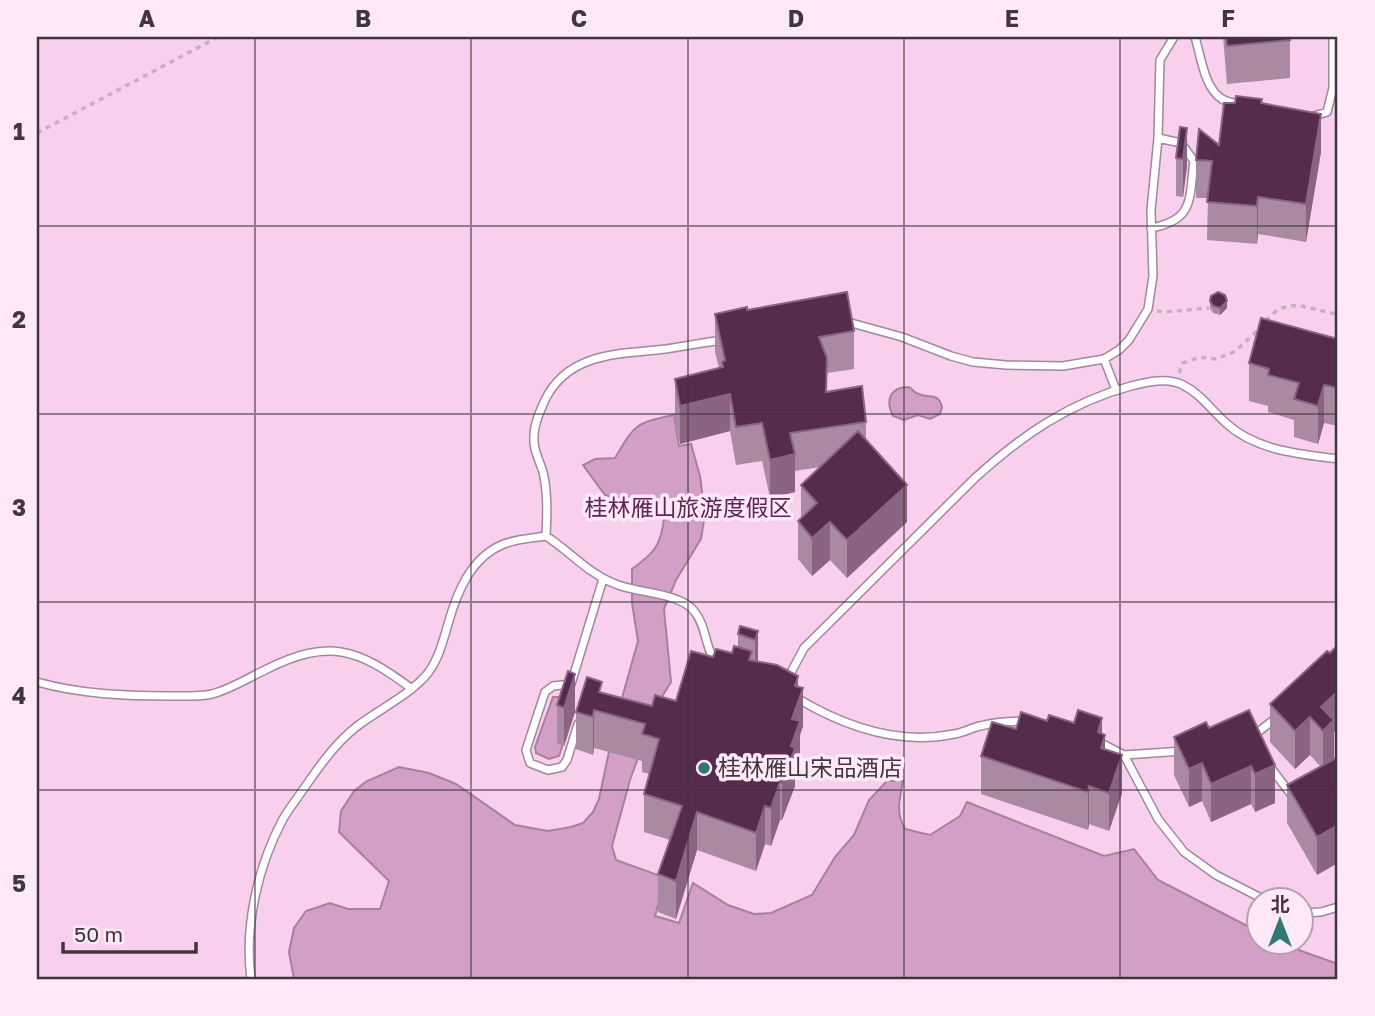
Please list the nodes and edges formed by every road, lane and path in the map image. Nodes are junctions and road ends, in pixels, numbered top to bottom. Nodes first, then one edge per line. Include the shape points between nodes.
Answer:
1 (218, 37) edge
2 (1174, 37) edge
3 (1195, 37) edge
4 (1333, 37) edge
5 (1249, 106) edge
6 (1300, 117) edge
7 (37, 133) edge
8 (1158, 138) junction
9 (1152, 228) junction
10 (1209, 308) edge
11 (1148, 309) junction
12 (1338, 314) edge
13 (833, 319) edge
14 (731, 339) edge
15 (1104, 359) junction
16 (1176, 382) junction
17 (1116, 390) junction
18 (1338, 459) edge
19 (546, 536) junction
20 (603, 579) junction
21 (722, 669) edge
22 (37, 682) edge
23 (571, 684) junction
24 (412, 689) junction
25 (579, 690) dead end
26 (782, 690) edge
27 (791, 695) edge
28 (1282, 713) edge
29 (580, 717) edge
30 (1038, 721) edge
31 (1089, 736) edge
32 (1252, 737) junction
33 (1242, 741) edge
34 (1258, 747) edge
35 (1189, 751) edge
36 (1124, 755) junction
37 (1264, 756) edge
38 (1303, 801) edge
39 (1246, 891) edge
40 (1338, 907) edge
41 (1316, 912) edge
42 (251, 979) edge

1 - 7 path
2 - 8 lane via 1160,60
3 - 5 lane via 1215,93 1223,101
4 - 6 lane via 1332,100 1327,112
8 - 9 lane
8 - 9 lane via 1181,143 1194,161 1188,207 1180,218
9 - 11 lane
10 - 11 path
11 - 15 lane via 1129,340
12 - 16 path via 1285,305 1236,351 1184,363
13 - 15 lane via 881,330 973,362 1051,367
14 - 19 lane via 624,352 587,361 557,381 534,435 547,506
15 - 17 lane
16 - 17 lane via 1152,381
16 - 18 lane via 1199,395 1248,439 1294,453
17 - 26 lane via 1061,412 1001,455 804,648
19 - 20 lane
19 - 24 lane via 505,543 476,564 453,606 439,655
20 - 21 lane via 682,601 693,609 715,663
20 - 23 lane
22 - 24 lane via 87,692 209,695 289,659 333,650 365,658
23 - 25 lane
23 - 29 lane via 545,692 526,750 530,762 548,770 562,767
24 - 42 lane via 355,728 331,751 284,818 256,891
27 - 30 lane via 863,729 896,737 922,738 982,725
28 - 32 lane
31 - 36 lane
32 - 33 lane
32 - 34 lane
35 - 36 lane
36 - 39 lane via 1158,819 1184,852
37 - 38 lane via 1291,797
40 - 41 lane

